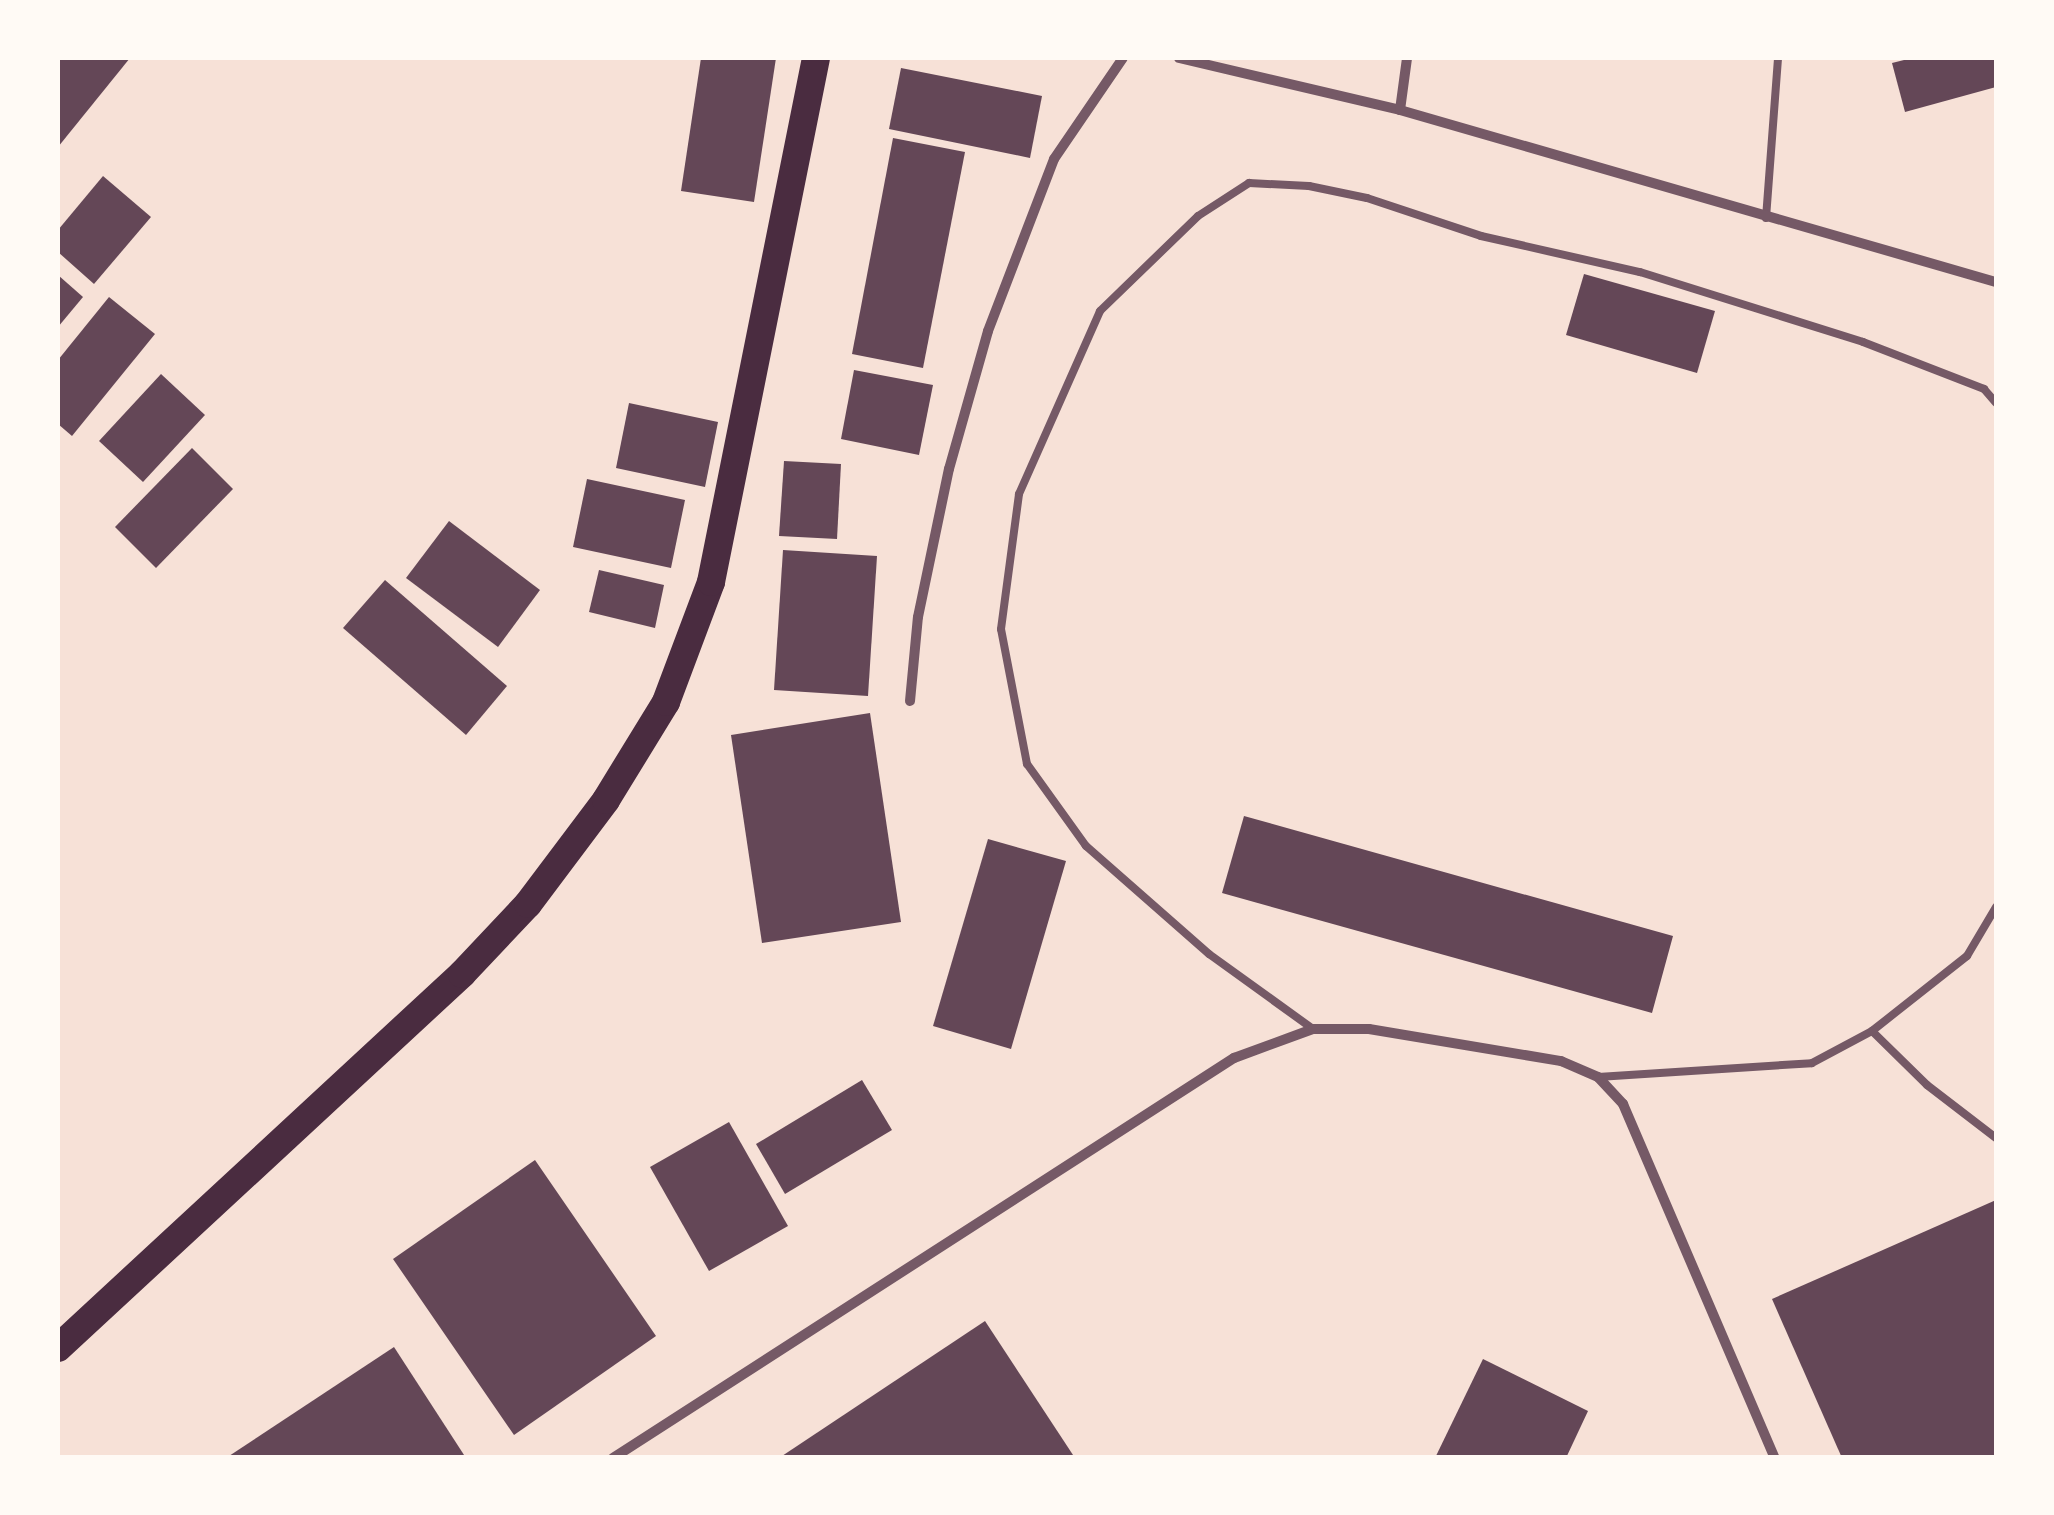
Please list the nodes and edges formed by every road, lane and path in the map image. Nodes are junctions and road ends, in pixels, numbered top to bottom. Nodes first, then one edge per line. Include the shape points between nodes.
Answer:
1 (816, 58) edge
2 (1122, 58) edge
3 (1178, 58) edge
4 (1407, 58) edge
5 (1778, 58) edge
6 (1400, 110) junction
7 (1766, 218) junction
8 (1996, 282) edge
9 (1996, 403) edge
10 (910, 701) dead end
11 (1996, 907) edge
12 (1313, 1029) junction
13 (1872, 1031) junction
14 (1598, 1077) junction
15 (1996, 1138) edge
16 (58, 1348) edge
17 (612, 1458) edge
18 (1774, 1458) edge

1 - 16 highway via 711,582 666,702 606,800 528,904
2 - 10 street via 1054,159 988,331 945,488 918,618
3 - 6 street
4 - 6 street
5 - 7 lane
6 - 7 street
7 - 8 street
9 - 12 lane via 1984,389 1863,342 1640,272 1482,236 1367,198 1249,183 1198,216 1100,311 1019,494 1001,629 1027,764 1086,846 1209,954
11 - 13 lane via 1967,956
12 - 14 street via 1369,1029 1561,1061
12 - 17 street via 1234,1058
13 - 14 lane via 1812,1062
13 - 15 lane via 1926,1085
14 - 18 street via 1623,1104

